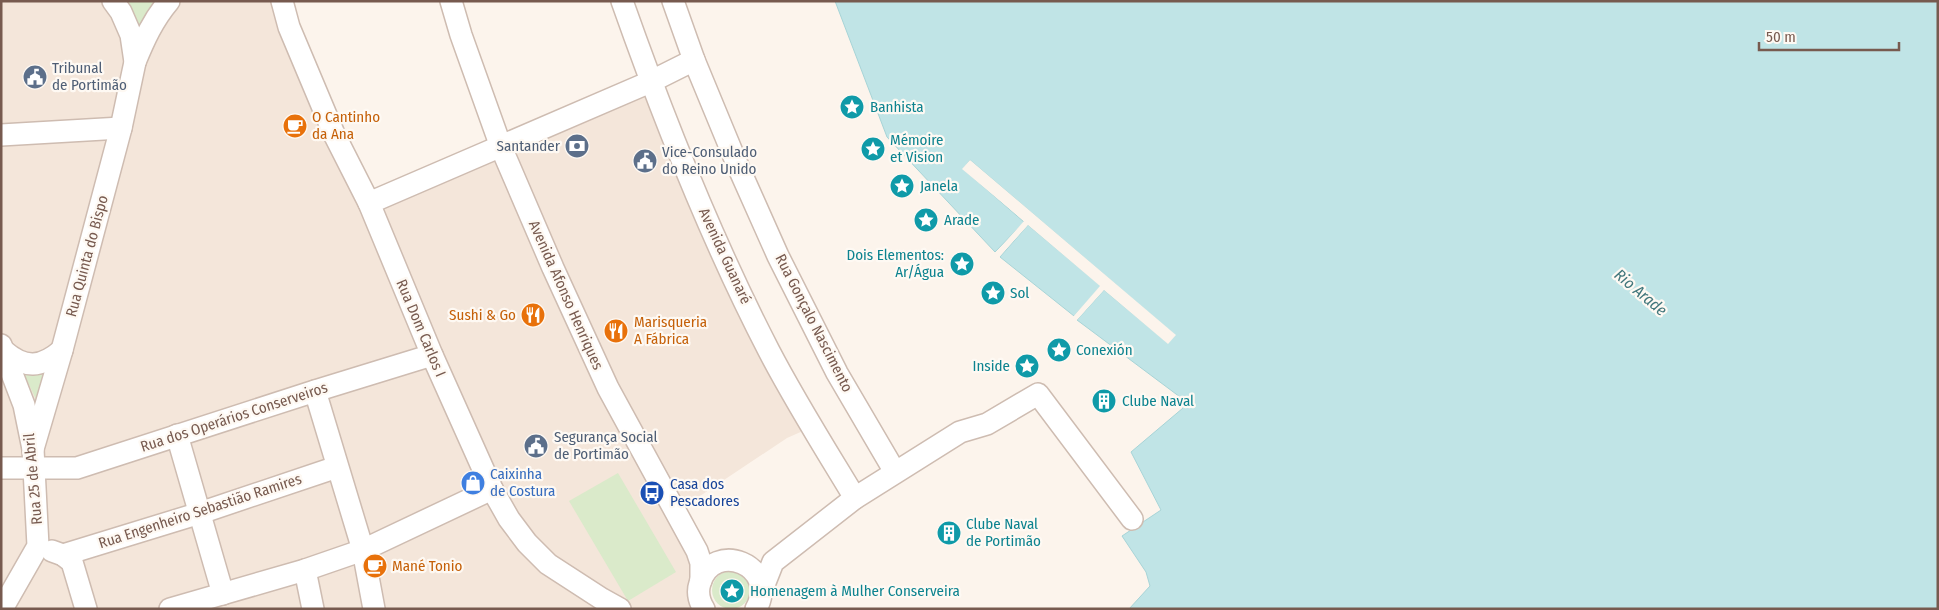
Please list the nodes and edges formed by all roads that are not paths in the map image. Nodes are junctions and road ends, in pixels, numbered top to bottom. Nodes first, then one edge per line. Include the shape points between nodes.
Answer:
1 (113, 1) edge
2 (169, 1) edge
3 (282, 1) edge
4 (451, 1) edge
5 (622, 1) edge
6 (673, 1) edge
7 (694, 60) junction
8 (135, 62) junction
9 (650, 82) junction
10 (121, 128) junction
11 (1, 135) edge
12 (501, 147) junction
13 (369, 203) junction
14 (2, 348) edge
15 (62, 350) junction
16 (432, 355) junction
17 (315, 391) junction
18 (177, 435) junction
19 (34, 458) junction
20 (337, 466) junction
21 (1, 468) edge
22 (895, 472) junction
23 (492, 489) junction
24 (855, 498) junction
25 (200, 513) junction
26 (1132, 519) dead end
27 (38, 546) junction
28 (363, 550) junction
29 (62, 555) junction
30 (305, 570) junction
31 (701, 580) junction
32 (223, 594) junction
33 (759, 603) edge
34 (2, 609) edge
35 (86, 609) edge
36 (170, 609) edge
37 (313, 609) edge
38 (374, 609) edge
39 (620, 609) edge
40 (704, 609) edge

1 - 8 street, Rua Quinta do Bispo via 131,35
2 - 8 street, Rua Quinta do Bispo via 148,30
3 - 13 street, Rua Dom Carlos I via 289,26 334,134
4 - 12 street, Avenida Afonso Henriques
5 - 9 street, Avenida Guanaré
6 - 7 street, Rua Gonçalo Nascimento
7 - 9 street
7 - 22 street, Rua Gonçalo Nascimento via 778,256 838,373
8 - 10 street, Rua Quinta do Bispo
9 - 12 street
9 - 24 street, Avenida Guanaré via 713,234 769,351
10 - 11 street
10 - 15 street, Rua Quinta do Bispo
12 - 13 street
12 - 31 street, Avenida Afonso Henriques via 608,388 697,551
13 - 16 street, Rua Dom Carlos I
14 - 15 street via 16,361 27,364 41,364
14 - 19 street, Rua 25 de Abril via 24,405
15 - 19 street, Rua Quinta do Bispo
16 - 17 street, Rua dos Operários Conserveiros
16 - 23 street, Rua Dom Carlos I
17 - 18 street, Rua dos Operários Conserveiros
17 - 20 street
18 - 19 street, Rua dos Operários Conserveiros via 77,468
18 - 25 street
19 - 21 street, Rua dos Operários Conserveiros
19 - 27 street, Rua 25 de Abril
20 - 25 street, Rua Engenheiro Sebastião Ramires
20 - 28 street
22 - 24 street
22 - 26 street via 960,432 987,424 1038,394
23 - 28 street
23 - 39 street, Rua Dom Carlos I via 509,519 548,564
24 - 33 street via 773,562
25 - 29 street, Rua Engenheiro Sebastião Ramires
25 - 32 street
27 - 29 street
27 - 34 street, Rua 25 de Abril
28 - 30 street
28 - 38 street
29 - 35 street via 72,562
30 - 32 street
30 - 37 street
31 - 33 street via 719,562 732,560 745,564 759,578
31 - 40 street, Avenida Afonso Henriques via 699,592
32 - 36 street

